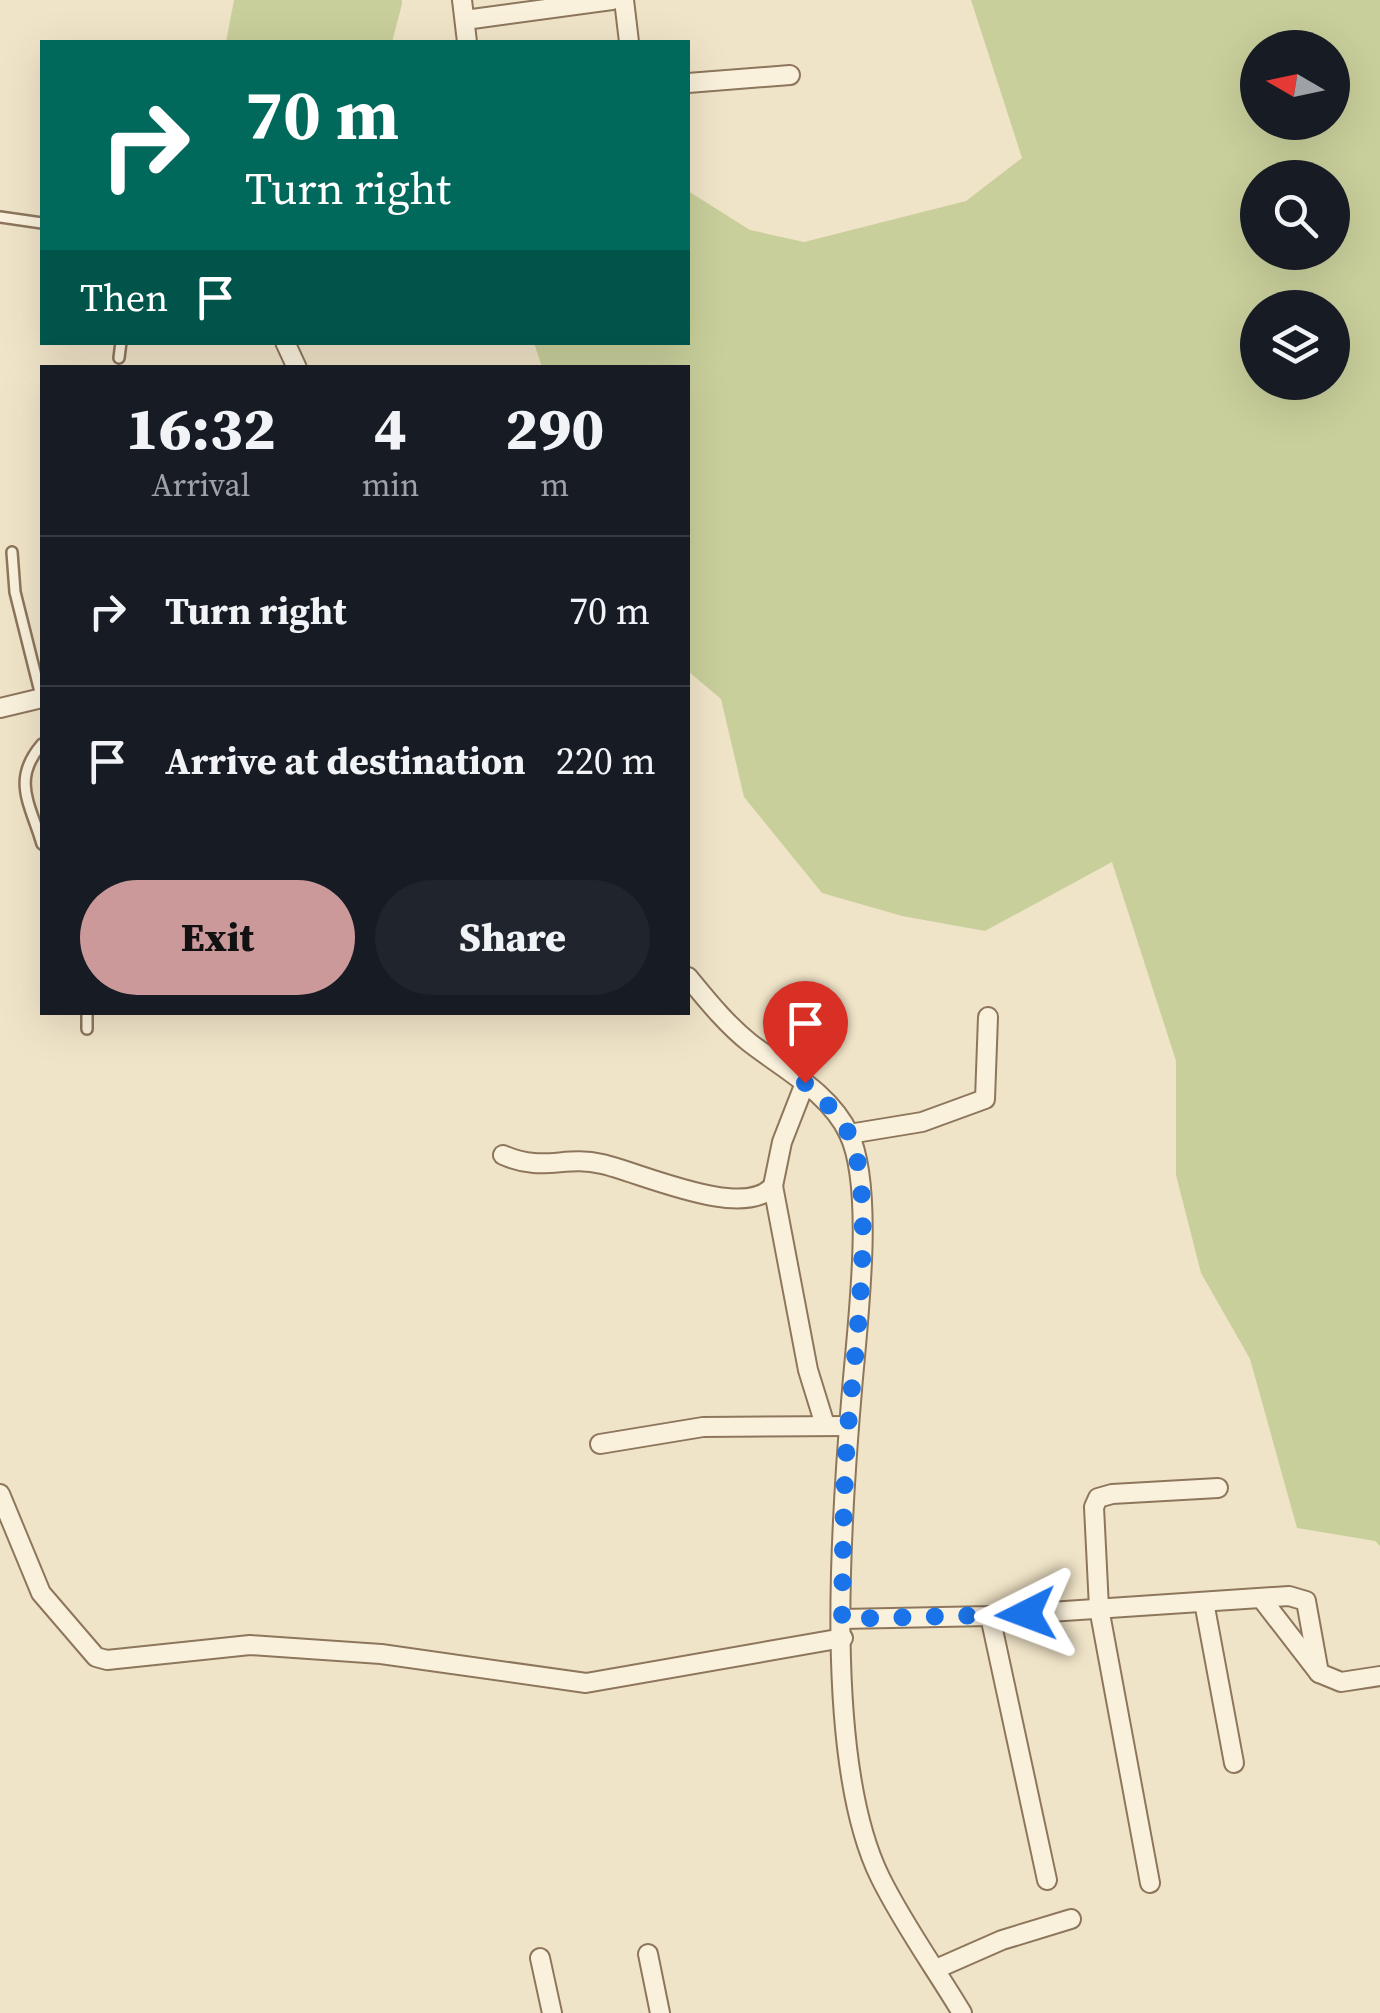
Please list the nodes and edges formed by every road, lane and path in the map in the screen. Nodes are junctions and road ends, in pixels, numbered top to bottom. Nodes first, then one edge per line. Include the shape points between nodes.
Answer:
1 (462, 0) edge
2 (612, 0) edge
3 (624, 0) edge
4 (465, 20) junction
5 (468, 40) edge
6 (629, 40) edge
7 (790, 75) dead end
8 (690, 83) edge
9 (0, 217) edge
10 (40, 224) edge
11 (121, 345) edge
12 (120, 358) dead end
13 (12, 552) dead end
14 (40, 691) edge
15 (40, 699) edge
16 (0, 708) edge
17 (40, 746) edge
18 (40, 837) edge
19 (690, 979) edge
20 (86, 1015) edge
21 (988, 1016) dead end
22 (87, 1028) dead end
23 (805, 1083) junction
24 (849, 1134) junction
25 (503, 1155) dead end
26 (773, 1186) junction
27 (825, 1424) junction
28 (848, 1426) junction
29 (600, 1444) dead end
30 (1218, 1488) dead end
31 (0, 1494) edge
32 (1260, 1598) junction
33 (1204, 1602) junction
34 (1099, 1608) junction
35 (990, 1616) junction
36 (842, 1629) junction
37 (1319, 1673) junction
38 (1380, 1676) edge
39 (1234, 1763) dead end
40 (1047, 1880) dead end
41 (1150, 1884) dead end
42 (1070, 1919) dead end
43 (648, 1954) dead end
44 (540, 1958) dead end
45 (936, 1969) junction
46 (552, 2013) edge
47 (660, 2013) edge
48 (962, 2013) edge

1 - 4 street
2 - 4 street
3 - 6 street
4 - 5 street
7 - 8 street
9 - 10 lane
11 - 12 lane
13 - 14 lane
15 - 16 street
17 - 18 lane via 23,777
19 - 23 street via 728,1023
20 - 22 lane
21 - 24 street via 984,1099 907,1125
23 - 24 street
23 - 26 street
24 - 28 street via 860,1220
25 - 26 street via 531,1166 600,1163 675,1188 729,1196 756,1197
26 - 27 street via 808,1370
27 - 28 street
27 - 29 street via 703,1427
28 - 36 street
30 - 34 street via 1098,1498
31 - 36 street via 41,1593 96,1656 107,1660 250,1645 381,1654 586,1683
32 - 33 street
32 - 37 street
32 - 37 street via 1306,1601
33 - 34 street
33 - 39 street
34 - 35 street
34 - 41 street
35 - 36 street
35 - 40 street
36 - 45 street via 855,1793 879,1875
37 - 38 street via 1341,1682
42 - 45 street
43 - 47 street
44 - 46 street
45 - 48 street

